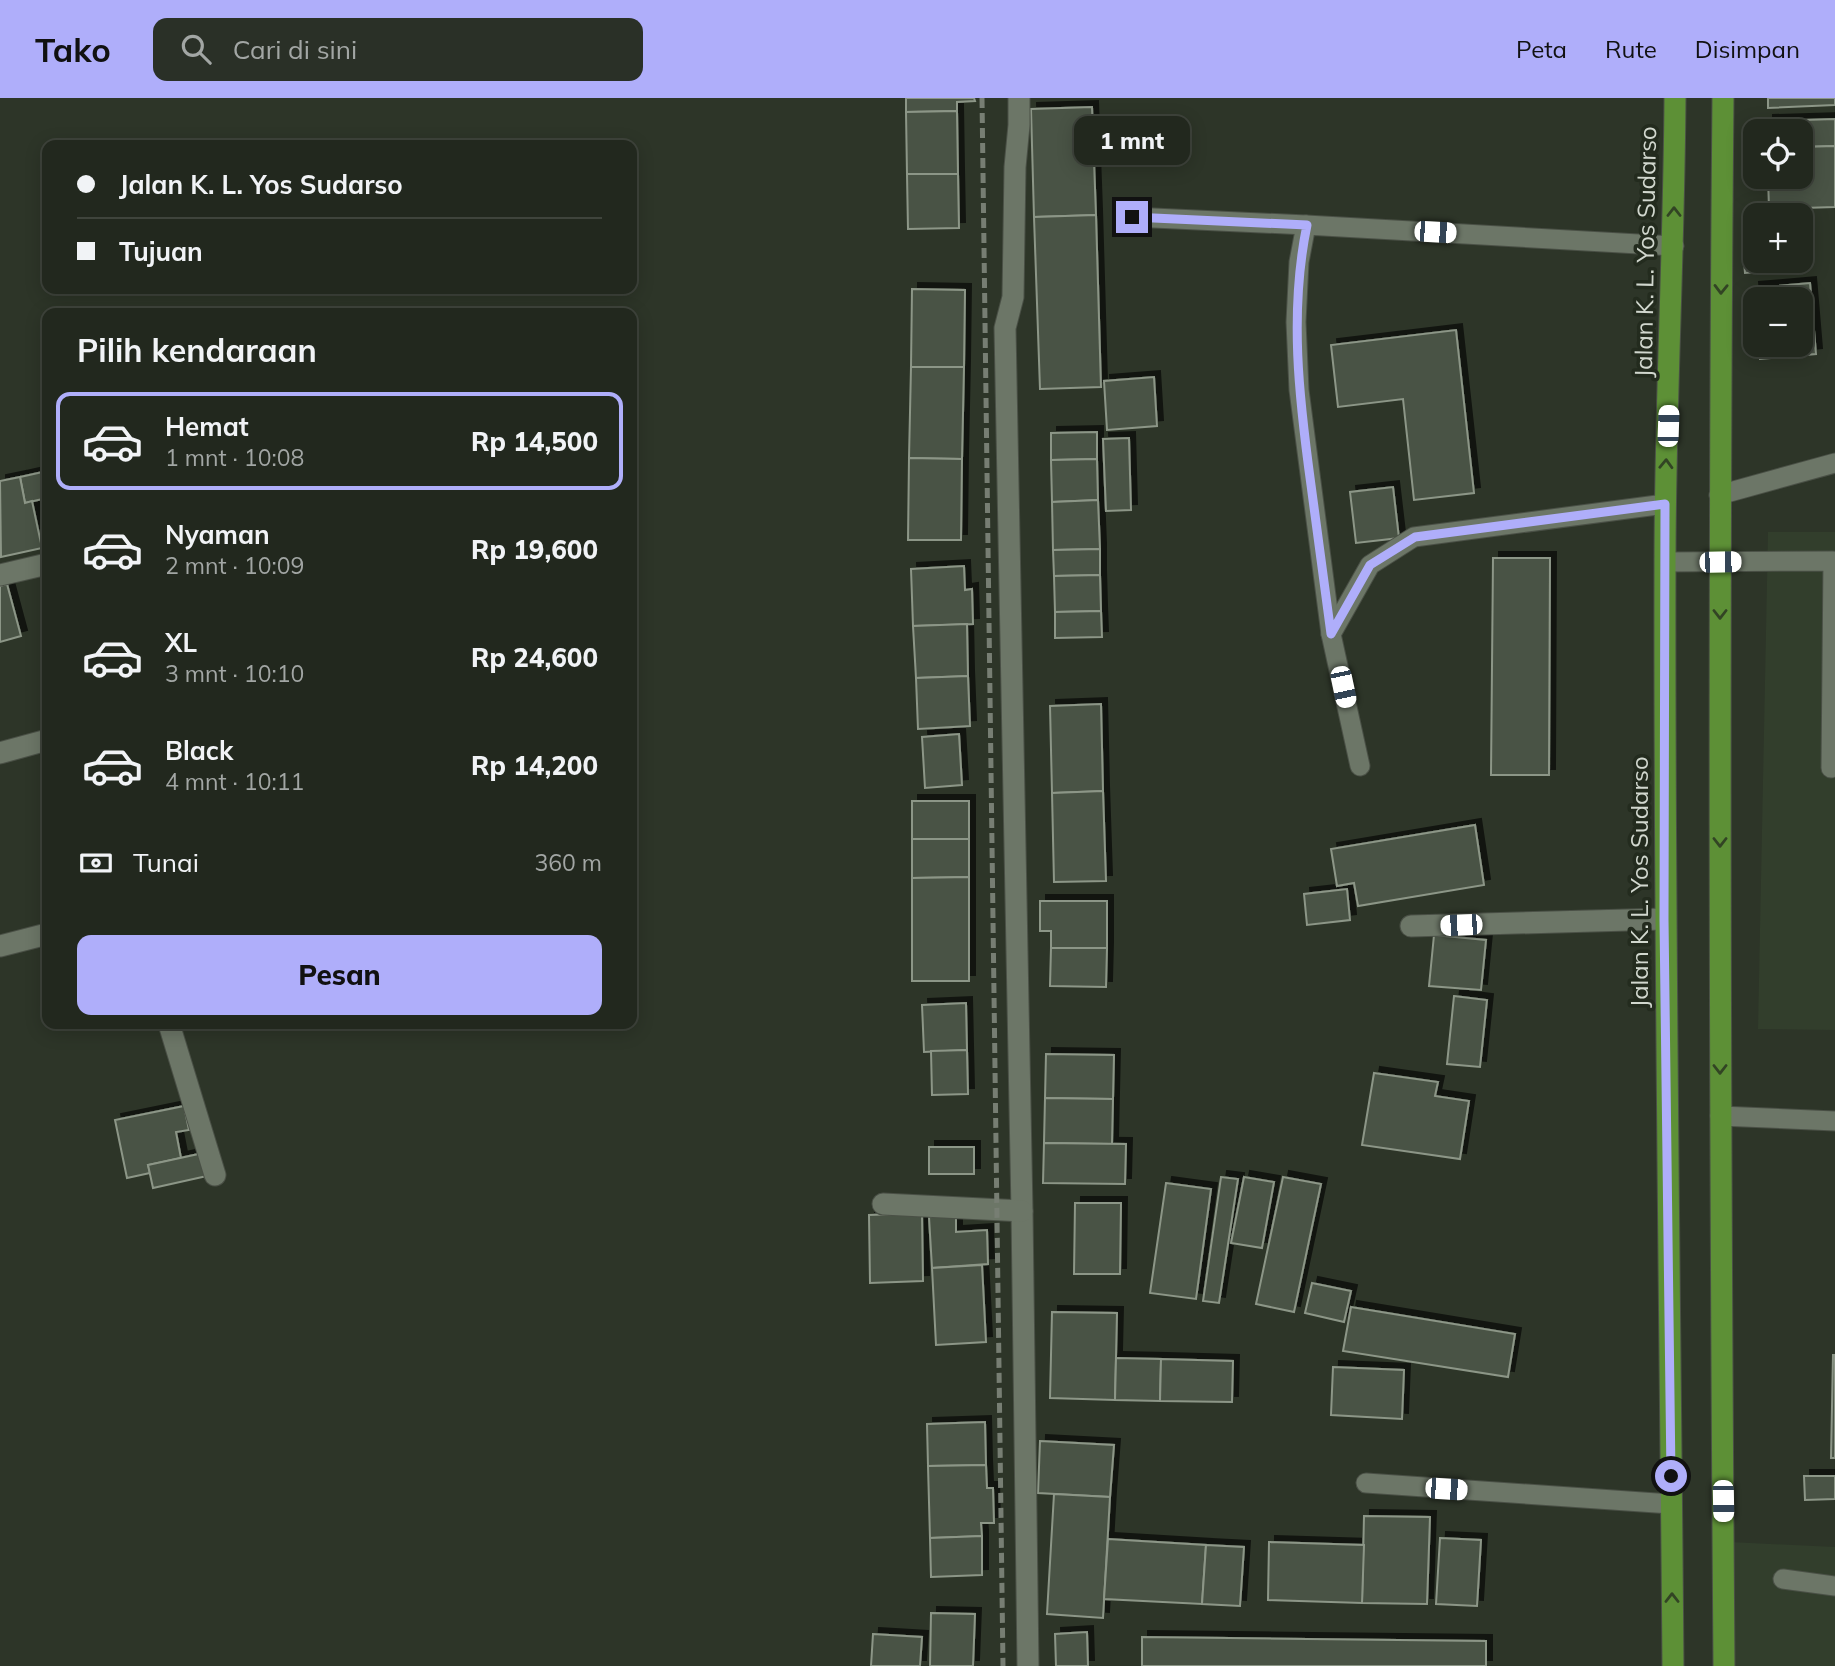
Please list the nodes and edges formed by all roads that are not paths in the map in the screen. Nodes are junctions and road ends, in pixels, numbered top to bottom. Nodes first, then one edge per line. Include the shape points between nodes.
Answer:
1 (1018, 98) edge
2 (1675, 98) edge
3 (1723, 98) edge
4 (1132, 217) dead end
5 (1307, 225) junction
6 (1674, 246) junction
7 (1835, 463) edge
8 (1719, 495) junction
9 (1665, 504) junction
10 (1665, 562) junction
11 (1720, 562) junction
12 (42, 566) edge
13 (0, 575) edge
14 (1331, 634) junction
15 (42, 741) edge
16 (0, 753) edge
17 (1360, 766) dead end
18 (1831, 768) dead end
19 (1664, 919) junction
20 (1411, 926) dead end
21 (42, 935) edge
22 (0, 946) edge
23 (171, 1029) edge
24 (1720, 1116) junction
25 (1835, 1121) edge
26 (215, 1175) dead end
27 (883, 1204) dead end
28 (1022, 1211) junction
29 (1366, 1483) dead end
30 (1671, 1504) junction
31 (1783, 1579) dead end
32 (1835, 1586) edge
33 (1028, 1666) edge
34 (1673, 1666) edge
35 (1724, 1666) edge

1 - 28 street via 1013,297 1005,328
6 -> 2 highway, Jalan K. L. Yos Sudarso
3 -> 8 highway
4 - 5 lane
5 - 6 lane
5 - 14 lane via 1299,262 1296,322 1299,390
9 -> 6 highway, Jalan K. L. Yos Sudarso
7 - 8 lane
8 - 11 highway
9 - 10 highway, Jalan K. L. Yos Sudarso
9 - 14 lane via 1415,537 1370,565
10 - 11 lane
10 - 19 highway, Jalan K. L. Yos Sudarso
11 - 18 lane via 1833,561
11 -> 24 highway
12 - 13 street
14 - 17 lane
15 - 16 street
19 - 20 street
19 - 30 highway, Jalan K. L. Yos Sudarso
21 - 22 street
23 - 26 street
24 - 25 lane
24 - 35 highway
27 - 28 street
28 - 33 street
29 - 30 lane
34 -> 30 highway, Jalan K. L. Yos Sudarso
31 - 32 lane

